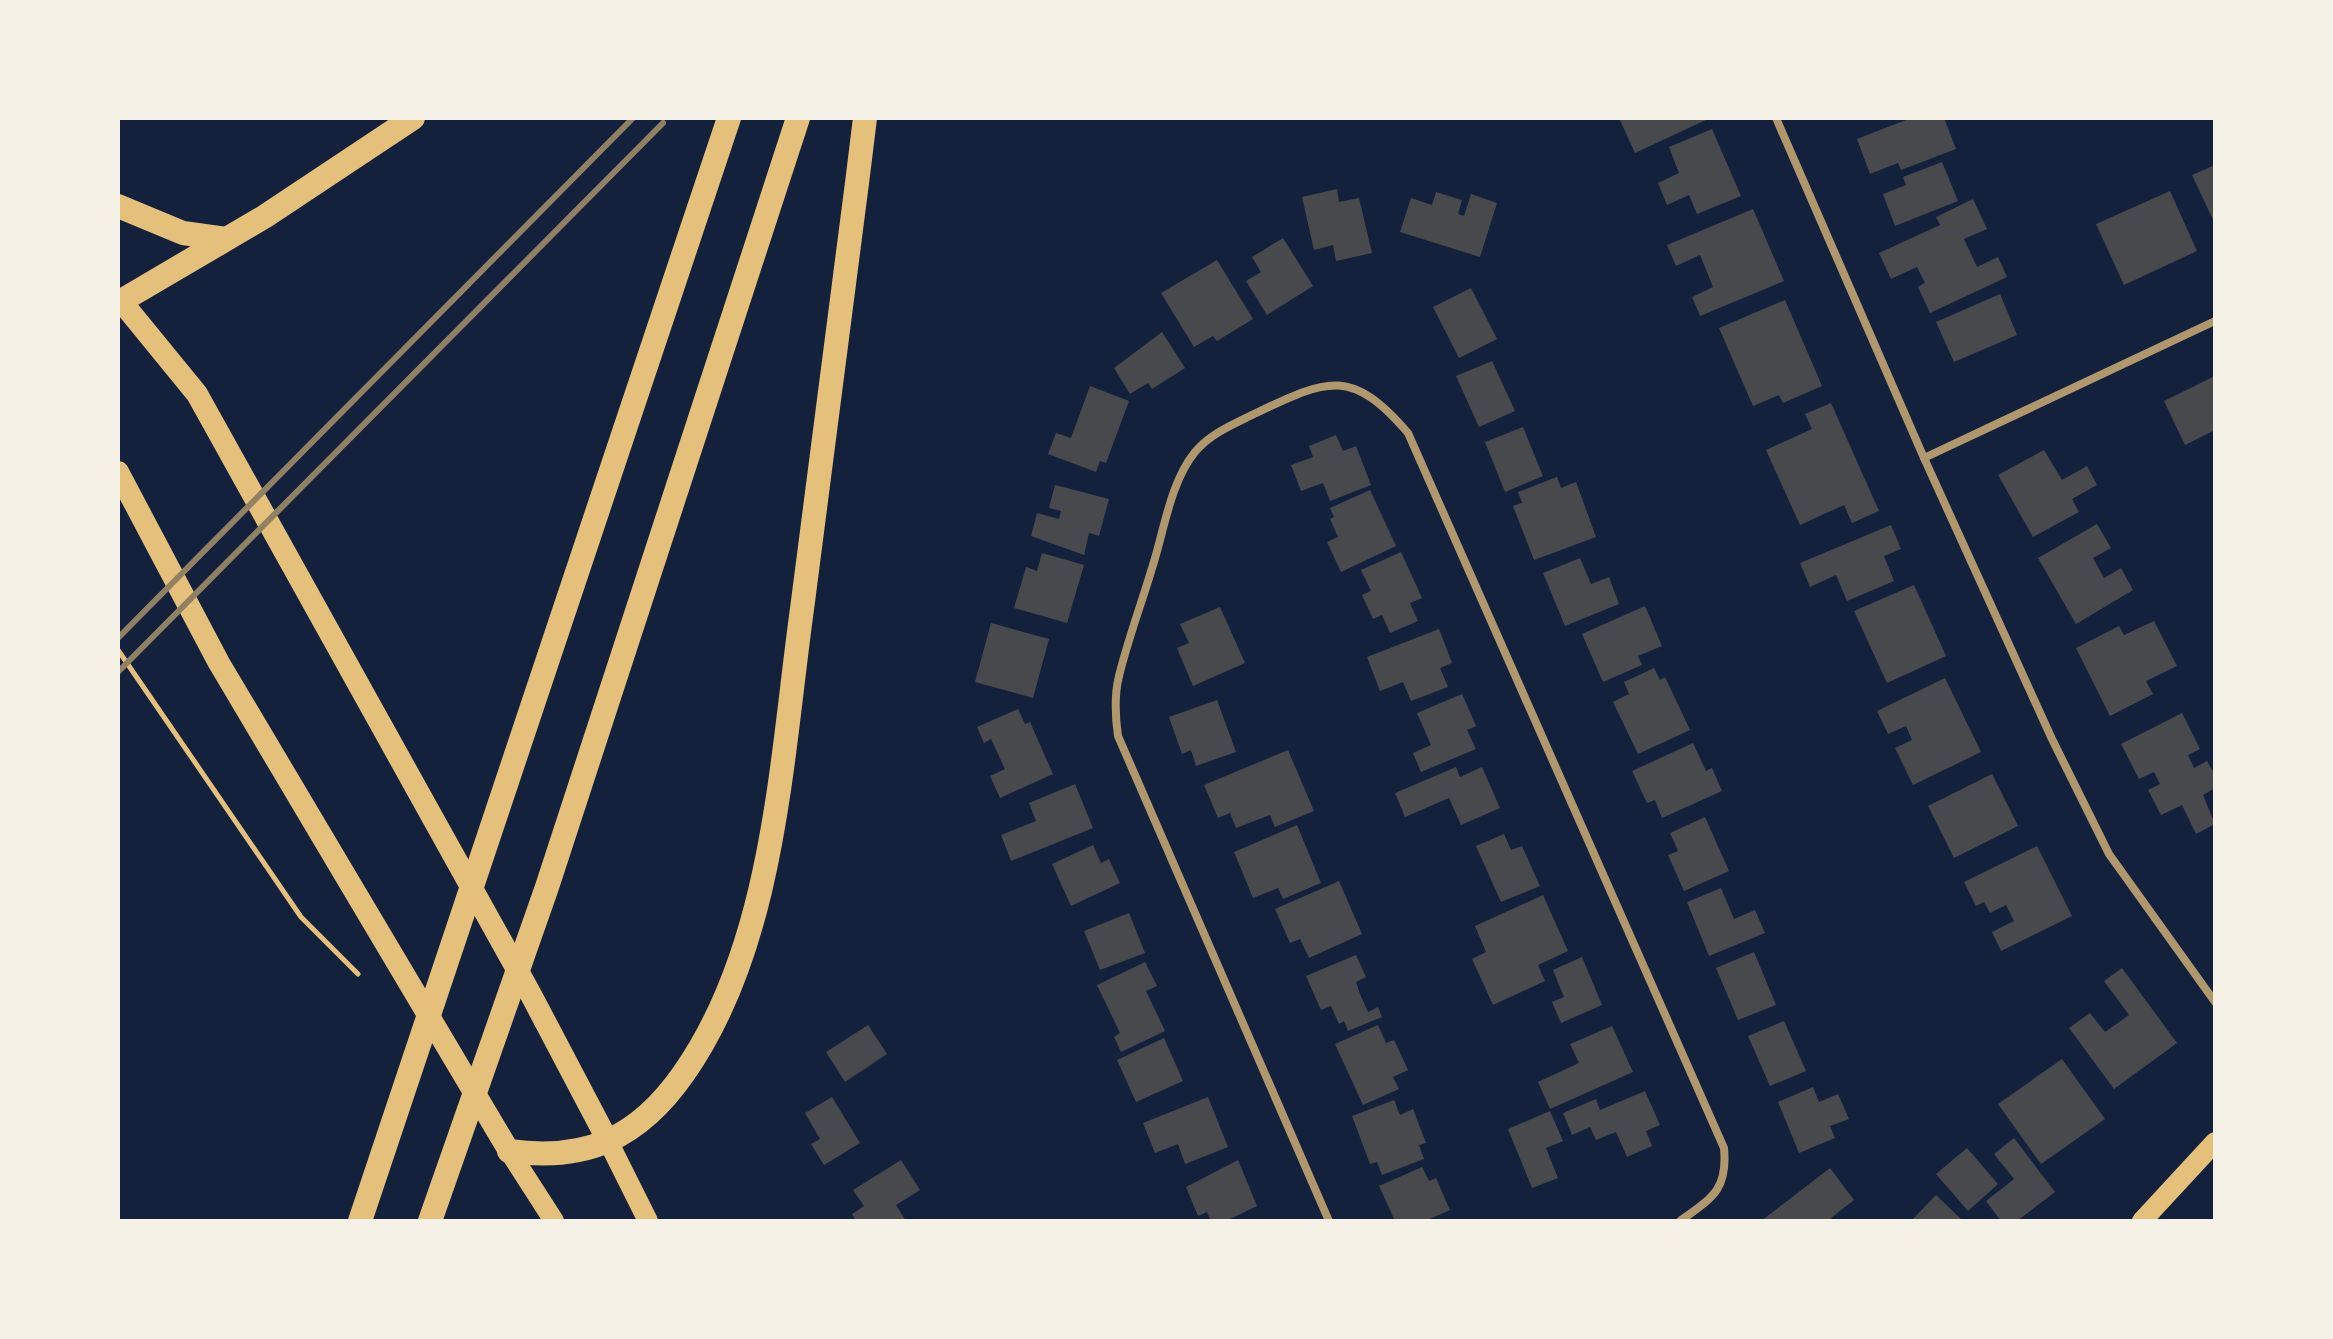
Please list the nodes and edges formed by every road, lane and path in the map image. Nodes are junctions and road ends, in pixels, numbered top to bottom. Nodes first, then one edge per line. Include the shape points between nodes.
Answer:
1 (413, 118) edge
2 (729, 118) edge
3 (798, 118) edge
4 (865, 118) edge
5 (1776, 118) edge
6 (118, 206) edge
7 (226, 239) junction
8 (119, 302) edge
9 (2215, 321) edge
10 (1924, 458) junction
11 (118, 472) edge
12 (118, 511) edge
13 (144, 528) junction
14 (118, 650) edge
15 (358, 974) dead end
16 (2215, 1002) edge
17 (2215, 1142) edge
18 (609, 1143) junction
19 (509, 1151) junction
20 (360, 1221) edge
21 (430, 1221) edge
22 (554, 1221) edge
23 (648, 1221) edge
24 (1329, 1221) edge
25 (1680, 1221) edge
26 (2142, 1221) edge

1 - 7 highway
2 - 20 highway
3 - 21 highway via 547,887
4 - 18 highway via 779,780 751,928 731,987 684,1074 652,1111
5 - 10 street
6 - 7 highway via 183,233
7 - 8 highway
8 - 18 highway via 181,373 214,425
9 - 10 street
10 - 16 street via 2109,854
11 - 13 highway
12 - 13 highway
13 - 19 highway
14 - 15 path via 301,917
17 - 26 main road
18 - 19 highway via 554,1156
18 - 23 main road
19 - 22 main road
24 - 25 street via 1118,736 1114,710 1119,677 1183,470 1194,452 1213,434 1311,387 1337,384 1382,403 1408,433 1724,1148 1727,1173 1714,1196

